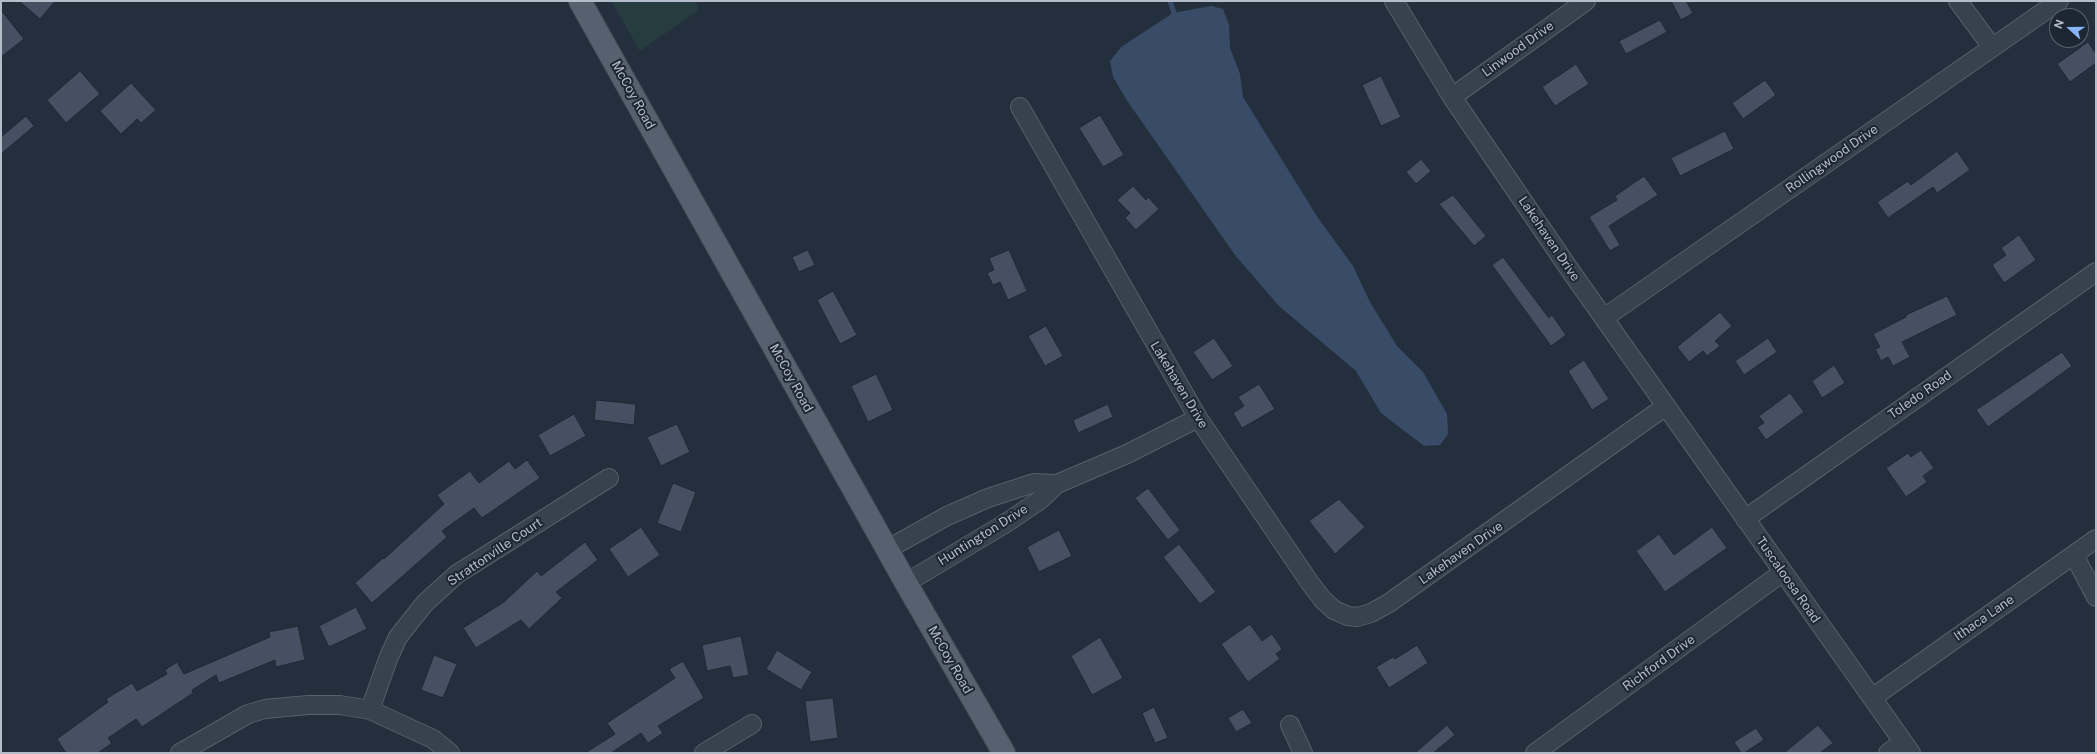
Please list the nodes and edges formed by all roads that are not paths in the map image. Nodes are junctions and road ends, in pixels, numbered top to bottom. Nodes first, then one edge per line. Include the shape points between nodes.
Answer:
1 (580, 1) edge
2 (1394, 1) edge
3 (1586, 1) edge
4 (1958, 1) edge
5 (2059, 1) edge
6 (1992, 47) junction
7 (1452, 97) junction
8 (1020, 107) dead end
9 (2096, 272) edge
10 (1604, 318) junction
11 (1666, 406) junction
12 (1198, 418) junction
13 (609, 478) dead end
14 (1057, 484) junction
15 (1745, 519) junction
16 (2096, 539) edge
17 (888, 549) junction
18 (2074, 555) junction
19 (1783, 572) junction
20 (906, 583) junction
21 (2096, 598) edge
22 (1872, 698) junction
23 (370, 710) junction
24 (752, 724) dead end
25 (1290, 725) dead end
26 (1907, 747) edge
27 (180, 753) edge
28 (450, 753) edge
29 (704, 753) edge
30 (1004, 753) edge
31 (1303, 753) edge
32 (1535, 753) edge
33 (1888, 753) edge

1 - 17 main road, McCoy Road
2 - 7 street, Lakehaven Drive
3 - 7 street, Linwood Drive
4 - 6 street
5 - 6 street, Rollingwood Drive
6 - 10 street, Rollingwood Drive
7 - 10 street, Lakehaven Drive
8 - 12 street, Lakehaven Drive
9 - 15 street, Toledo Road
10 - 11 street, Lakehaven Drive
11 - 12 street, Lakehaven Drive via 1389,603 1358,617 1334,610 1323,600
11 - 15 street, Tuscaloosa Road
12 - 14 street, Huntington Drive via 1127,454
13 - 23 street, Strattonville Court via 457,574 425,604 398,637
14 - 17 street, Huntington Drive via 1034,483 988,498 947,516
14 - 20 street, Huntington Drive via 1040,500 1006,523
15 - 19 street, Tuscaloosa Road
16 - 18 street, Ithaca Lane
17 - 20 main road, McCoy Road
18 - 21 street
18 - 22 street, Ithaca Lane
19 - 22 street, Tuscaloosa Road
19 - 32 street, Richford Drive
20 - 30 main road, McCoy Road
22 - 26 street, Tuscaloosa Road
23 - 27 street via 340,705 265,709 248,714
23 - 28 street via 432,739
24 - 29 street
25 - 31 street
26 - 33 street

